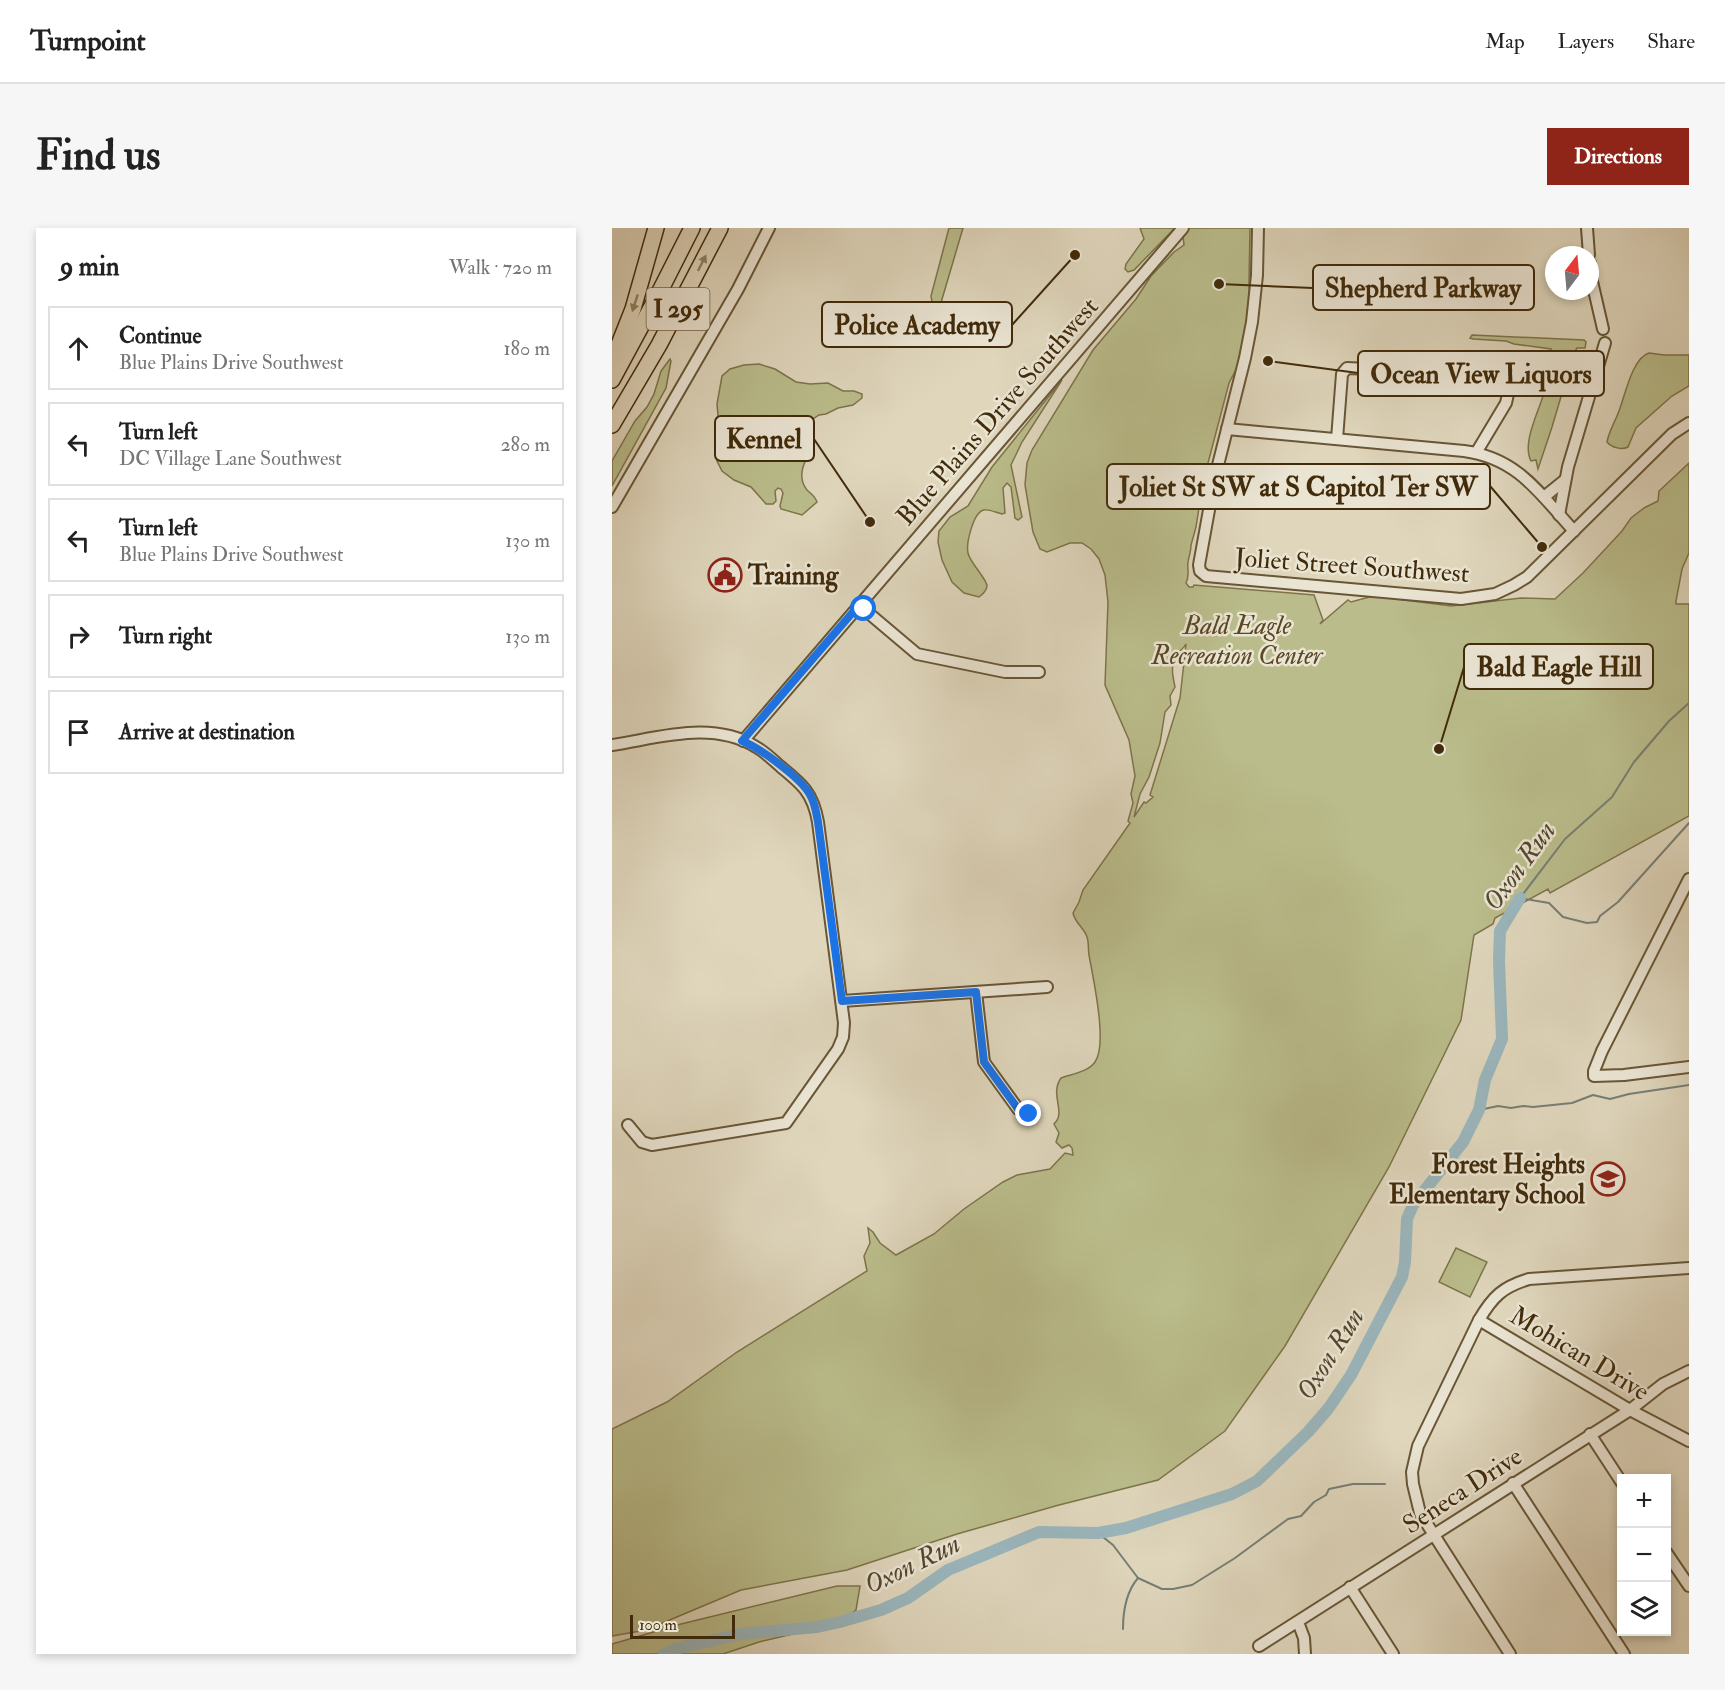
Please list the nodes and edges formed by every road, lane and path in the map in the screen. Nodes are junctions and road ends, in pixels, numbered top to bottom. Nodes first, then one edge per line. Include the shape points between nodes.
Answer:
1 (656, 228) edge
2 (692, 228) edge
3 (720, 228) edge
4 (769, 228) edge
5 (1183, 228) edge
6 (1257, 228) edge
7 (1587, 228) edge
8 (1588, 246) edge
9 (1596, 300) edge
10 (1603, 329) dead end
11 (1605, 344) dead end
12 (612, 362) edge
13 (612, 380) edge
14 (634, 388) junction
15 (1689, 423) edge
16 (612, 425) edge
17 (1227, 429) junction
18 (612, 440) edge
19 (1337, 440) junction
20 (1476, 453) junction
21 (1565, 480) junction
22 (1544, 497) junction
23 (612, 507) edge
24 (1559, 515) junction
25 (1574, 531) junction
26 (859, 605) junction
27 (1039, 672) dead end
28 (742, 741) junction
29 (612, 745) edge
30 (1689, 879) edge
31 (1047, 987) dead end
32 (976, 992) junction
33 (842, 1001) junction
34 (1689, 1067) edge
35 (1029, 1114) dead end
36 (628, 1125) dead end
37 (1689, 1268) edge
38 (1479, 1320) junction
39 (1689, 1371) edge
40 (1630, 1410) junction
41 (1590, 1434) junction
42 (1689, 1441) edge
43 (1617, 1475) edge
44 (1513, 1483) junction
45 (1433, 1536) junction
46 (1671, 1559) edge
47 (1689, 1586) edge
48 (1350, 1587) junction
49 (1298, 1622) junction
50 (1259, 1646) dead end
51 (1305, 1654) edge
52 (1393, 1654) edge
53 (1510, 1654) edge
54 (1624, 1654) edge

1 -> 12 highway via 633,309
2 - 13 highway, I 295
14 -> 3 highway, I 295
4 - 23 street
5 - 26 street, Blue Plains Drive Southwest
6 - 17 street via 1252,322
7 - 8 street
9 - 10 street
11 - 21 street
14 - 16 highway, I 295
14 - 18 highway
15 - 25 street, Joliet Street Southwest via 1672,434
17 - 19 street
17 - 25 street, Joliet Street Southwest via 1199,564 1206,576 1473,599 1514,585 1541,565
19 - 20 street
19 - 20 street via 1342,374 1347,368 1497,380 1507,389 1507,401
20 - 22 street via 1515,470
21 - 22 street
21 - 24 street
22 - 24 street
24 - 25 street
26 - 27 street via 917,654 1005,672
26 - 28 street, Blue Plains Drive Southwest
28 - 29 street via 705,732
28 - 33 street via 756,746 802,784 813,800
30 - 34 street via 1602,1051 1594,1076
31 - 32 street
32 - 33 street
32 - 35 street via 984,1062 1018,1109
33 - 36 street via 843,1030 838,1049 786,1123 652,1144 642,1142
37 - 38 street via 1529,1279 1500,1292
38 - 40 street, Mohican Drive
38 - 45 street via 1418,1446 1412,1472 1416,1500
39 - 40 street, Seneca Drive via 1663,1384
40 - 41 street, Seneca Drive
40 - 42 street, Mohican Drive
41 - 43 street
41 - 44 street, Seneca Drive
44 - 45 street, Seneca Drive
44 - 54 street
45 - 48 street, Seneca Drive
45 - 53 street
46 - 47 street
48 - 49 street, Seneca Drive
48 - 52 street
49 - 50 street, Seneca Drive
49 - 51 street

